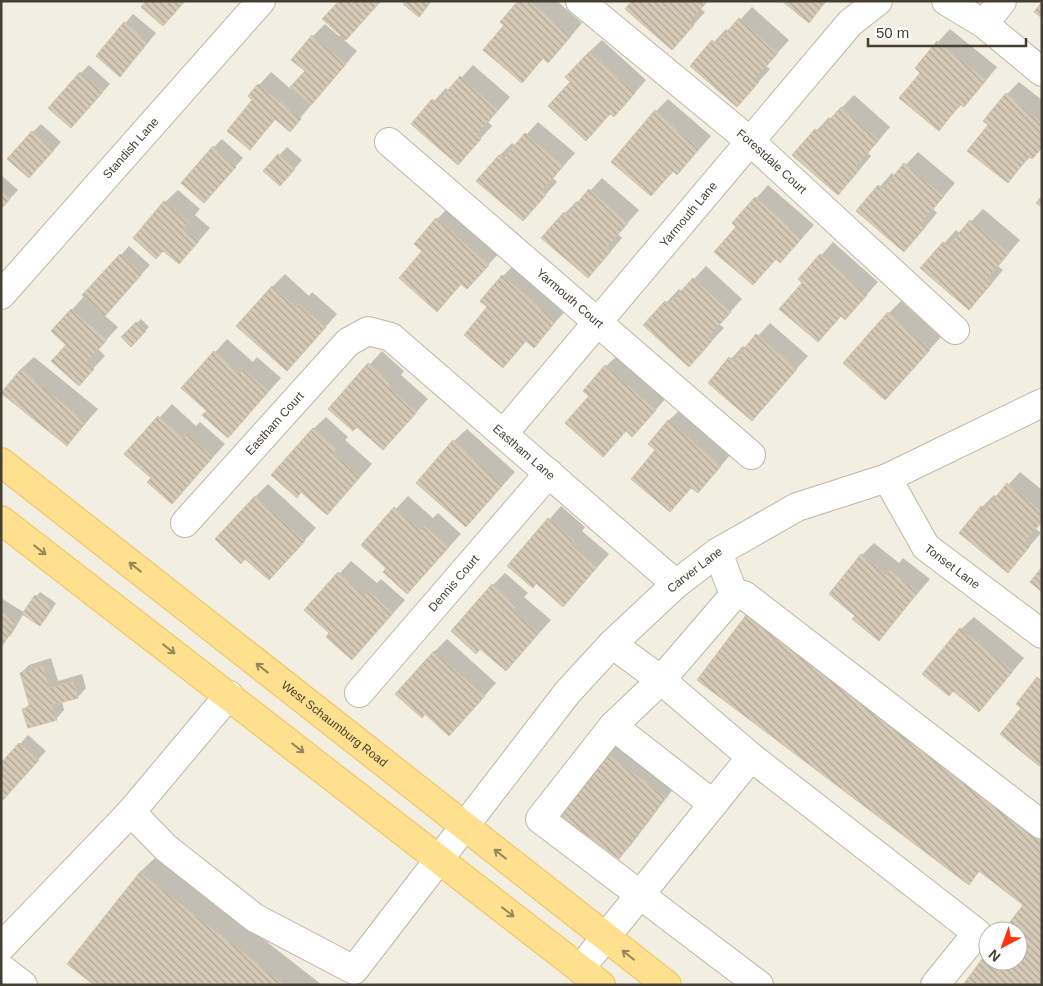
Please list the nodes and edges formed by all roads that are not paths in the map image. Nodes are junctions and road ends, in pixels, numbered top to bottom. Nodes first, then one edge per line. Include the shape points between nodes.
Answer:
1 (261, 1) edge
2 (580, 1) edge
3 (878, 1) edge
4 (946, 1) edge
5 (1002, 1) edge
6 (984, 24) junction
7 (1042, 72) edge
8 (390, 142) dead end
9 (751, 142) junction
10 (1, 296) edge
11 (598, 320) junction
12 (955, 330) dead end
13 (368, 331) joint
14 (1042, 403) edge
15 (504, 433) junction
16 (751, 455) dead end
17 (1, 462) edge
18 (549, 472) junction
19 (887, 478) junction
20 (1, 520) edge
21 (185, 523) dead end
22 (718, 552) junction
23 (676, 584) junction
24 (734, 595) junction
25 (1042, 634) edge
26 (612, 644) junction
27 (661, 680) junction
28 (359, 693) dead end
29 (228, 695) junction
30 (613, 726) junction
31 (751, 757) junction
32 (713, 804) junction
33 (131, 812) junction
34 (1042, 825) edge
35 (464, 826) junction
36 (440, 858) junction
37 (641, 895) junction
38 (605, 936) junction
39 (1, 947) edge
40 (1, 968) edge
41 (580, 969) junction
42 (358, 978) edge
43 (657, 982) edge
44 (23, 985) edge
45 (602, 985) edge
46 (759, 985) edge
47 (935, 985) edge

1 - 10 street, Standish Lane
2 - 9 street, Forestdale Court
3 - 9 street, Yarmouth Lane via 850,23
4 - 6 street
5 - 6 street
6 - 7 street
8 - 11 street, Yarmouth Court
9 - 11 street, Yarmouth Lane
9 - 12 street, Forestdale Court
11 - 15 street, Yarmouth Lane
11 - 16 street, Yarmouth Court
13 - 15 street, Eastham Lane via 391,337
13 - 21 street, Eastham Court via 348,342
14 - 19 street, Carver Lane
15 - 18 street, Eastham Lane
35 -> 17 main road, West Schaumburg Road
18 - 23 street, Eastham Lane
18 - 28 street, Dennis Court
19 - 22 street, Carver Lane via 797,507
19 - 25 street, Tonset Lane via 926,547
20 -> 29 main road
22 - 23 street, Carver Lane
22 - 24 street
23 - 26 street, Carver Lane
24 - 27 street
24 - 34 street via 744,595
26 - 27 street
26 - 35 street, Carver Lane via 567,693
27 - 30 street
27 - 31 street
29 - 33 street
29 -> 36 main road
30 - 32 street
30 - 37 street via 540,818
31 - 32 street
31 - 47 street via 977,933
32 - 37 street
33 - 39 street
33 - 42 street via 166,848 255,918
35 - 36 street, Carver Lane
38 -> 35 main road, West Schaumburg Road
36 -> 41 main road
36 - 42 street, Carver Lane
37 - 38 street
37 - 46 street
38 - 41 street
43 -> 38 main road, West Schaumburg Road
40 - 44 street
41 - 45 main road

